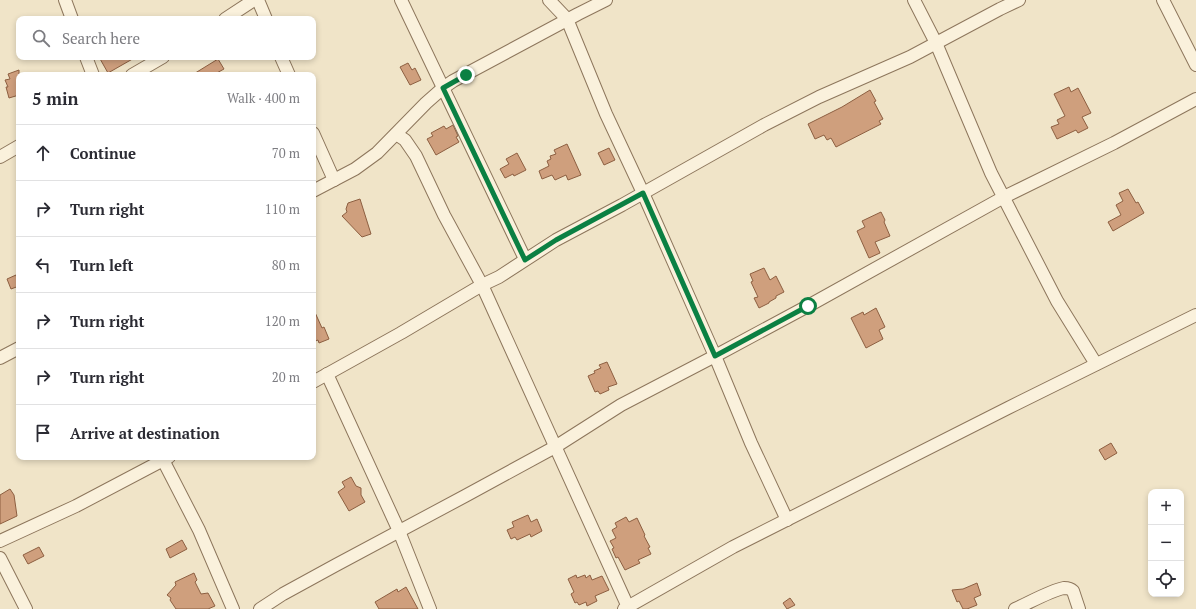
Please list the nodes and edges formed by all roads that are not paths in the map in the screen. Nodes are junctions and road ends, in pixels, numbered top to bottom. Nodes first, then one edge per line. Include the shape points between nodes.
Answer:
1 (65, 0) edge
2 (254, 0) edge
3 (258, 0) edge
4 (401, 0) edge
5 (549, 0) edge
6 (606, 0) edge
7 (914, 0) edge
8 (1019, 0) edge
9 (1163, 0) edge
10 (71, 16) edge
11 (230, 16) edge
12 (265, 16) edge
13 (567, 19) junction
14 (936, 43) junction
15 (87, 60) edge
16 (158, 60) edge
17 (282, 60) edge
18 (1196, 65) edge
19 (92, 72) edge
20 (137, 72) edge
21 (288, 72) edge
22 (443, 88) junction
23 (1196, 99) edge
24 (396, 134) junction
25 (316, 140) edge
26 (16, 148) edge
27 (0, 157) edge
28 (334, 180) junction
29 (316, 189) edge
30 (643, 193) junction
31 (1004, 197) junction
32 (525, 260) junction
33 (482, 285) junction
34 (1196, 315) edge
35 (16, 350) edge
36 (715, 356) junction
37 (0, 358) edge
38 (1096, 364) junction
39 (326, 374) junction
40 (316, 380) edge
41 (555, 447) junction
42 (162, 460) edge
43 (167, 460) edge
44 (787, 520) junction
45 (399, 531) junction
46 (0, 541) edge
47 (0, 558) edge
48 (626, 608) edge
49 (26, 609) edge
50 (234, 609) edge
51 (260, 609) edge
52 (430, 609) edge
53 (1015, 609) edge
54 (1079, 609) edge

1 - 10 street
2 - 11 street
3 - 12 street
4 - 22 street
5 - 13 street
6 - 13 street
7 - 14 street
8 - 14 street
9 - 18 street
13 - 22 street
13 - 30 street via 606,114
14 - 30 street via 910,57 819,96
14 - 31 street via 991,173
15 - 19 street
16 - 20 street
17 - 21 street
22 - 24 street
22 - 32 street
23 - 31 street via 1114,144
24 - 28 street via 377,153
24 - 33 street via 405,140 416,156
25 - 28 street
26 - 27 street
28 - 29 street
30 - 32 street via 556,240
30 - 36 street
31 - 36 street
31 - 38 street via 1057,301
32 - 33 street
33 - 39 street
33 - 41 street
34 - 38 street
35 - 37 street
36 - 41 street via 621,405
36 - 44 street via 751,443
38 - 44 street
39 - 40 street
39 - 45 street
41 - 45 street
41 - 48 street
42 - 46 street via 76,506
43 - 50 street
44 - 48 street via 733,547
45 - 51 street
45 - 52 street
47 - 49 street
53 - 54 street via 1066,588 1073,591

